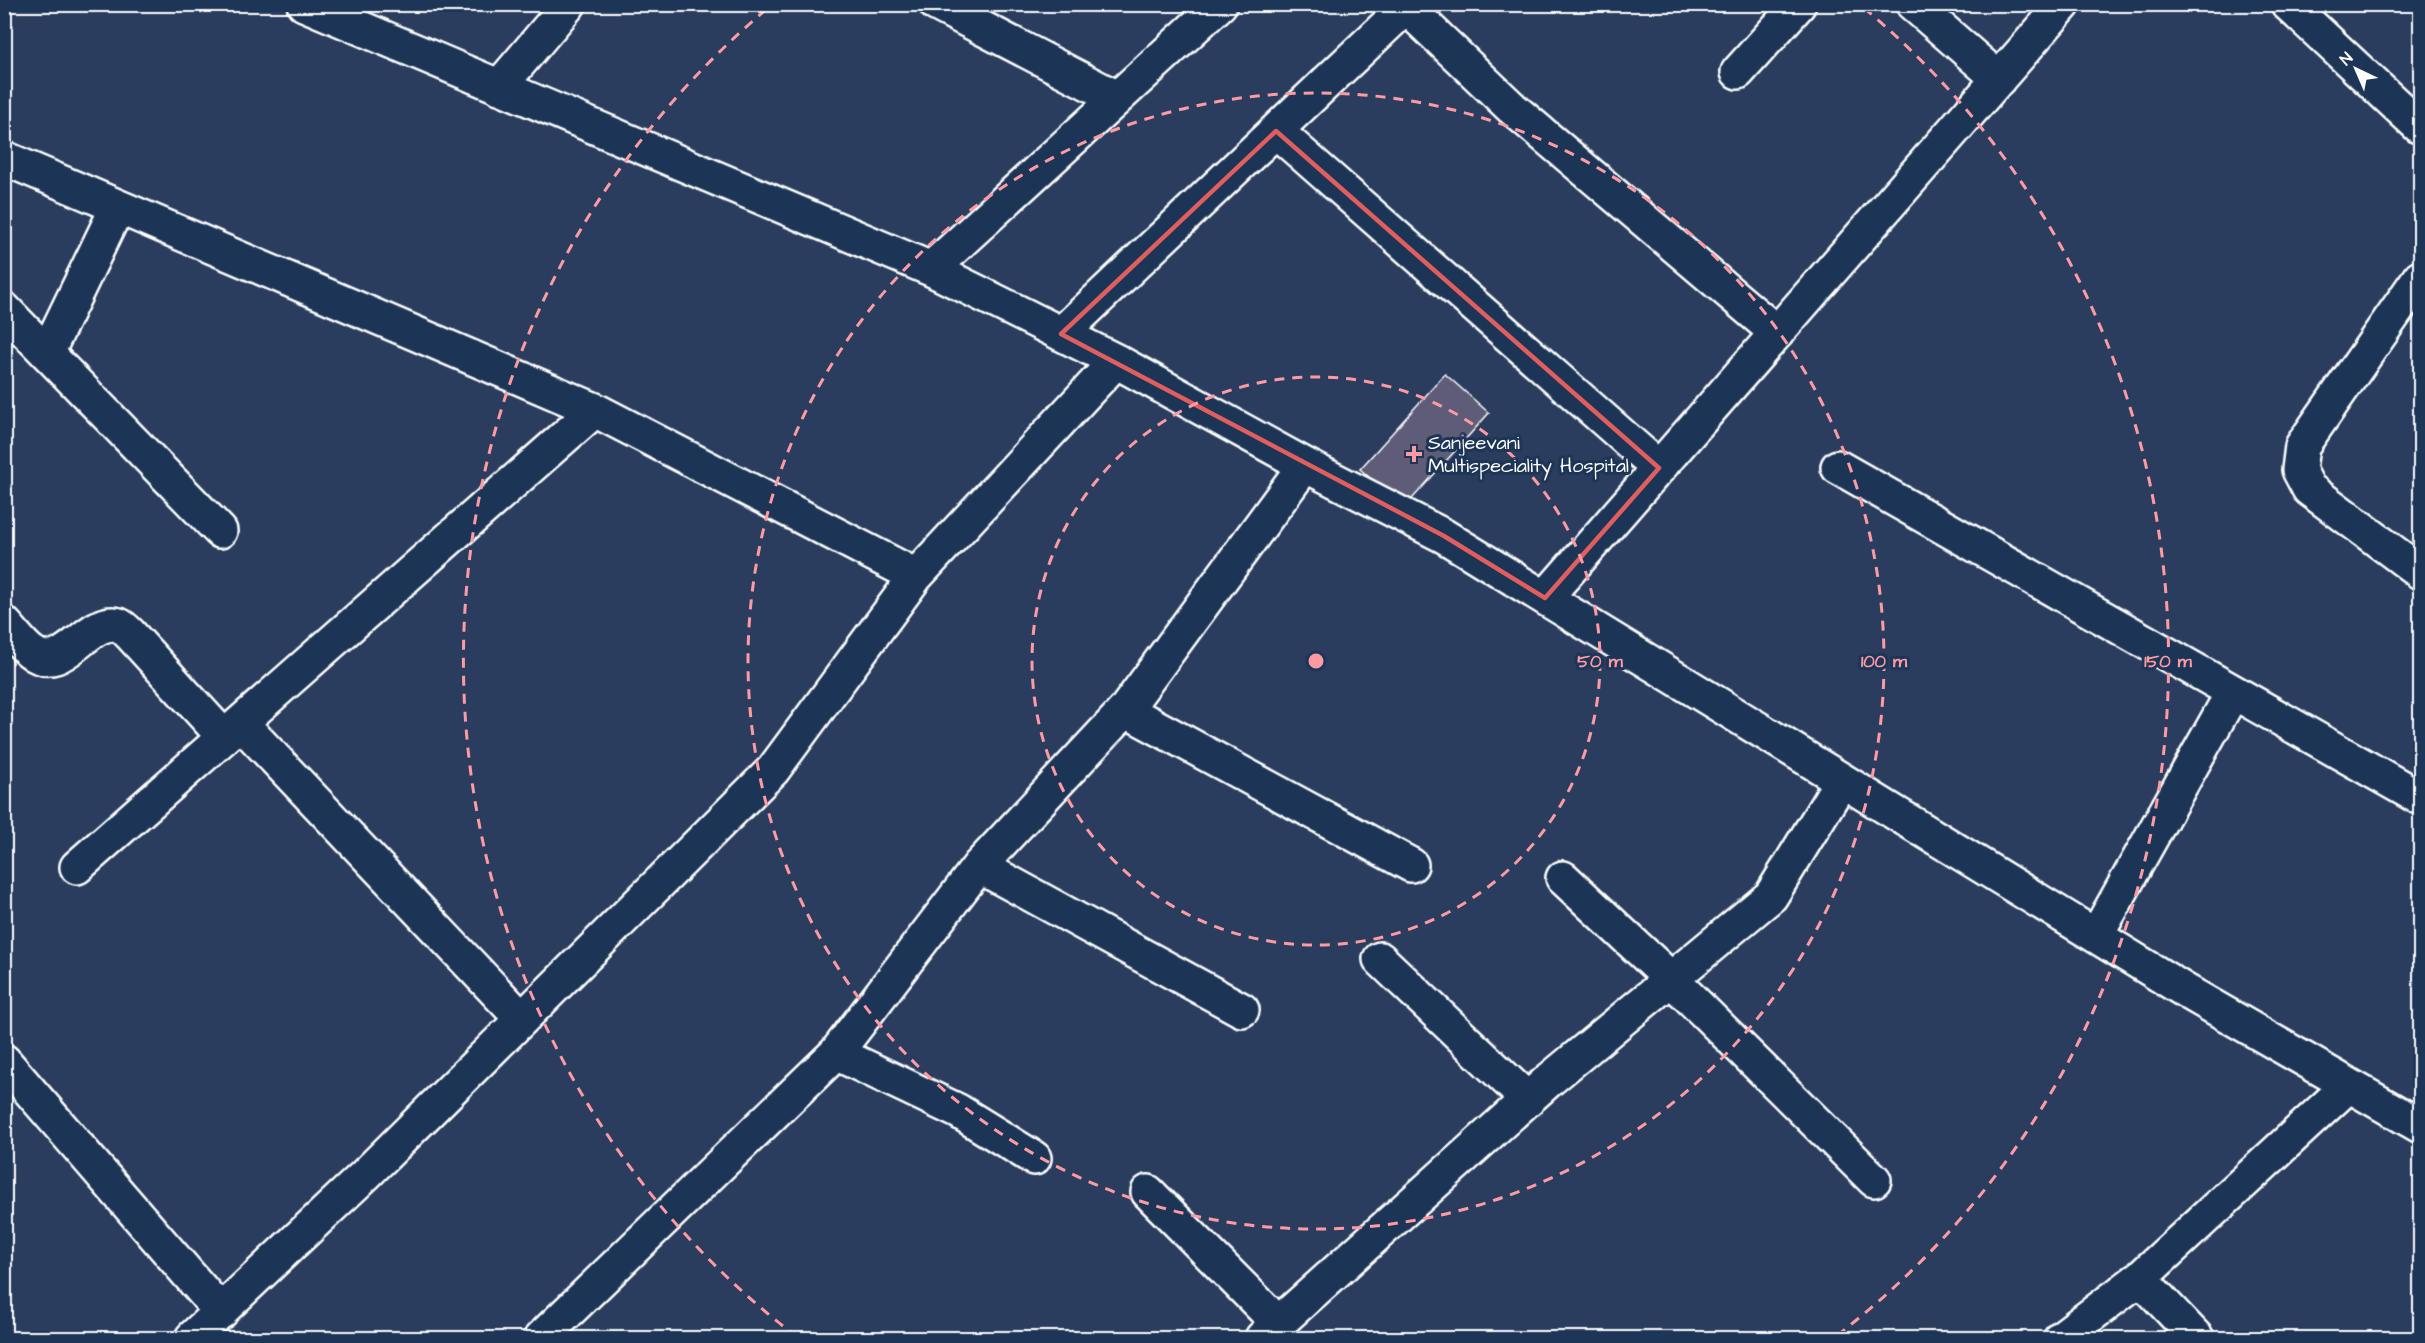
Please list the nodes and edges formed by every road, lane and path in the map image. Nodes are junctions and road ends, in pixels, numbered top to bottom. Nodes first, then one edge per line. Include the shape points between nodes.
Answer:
1 (304, 4) edge
2 (569, 4) edge
3 (936, 4) edge
4 (1220, 4) edge
5 (1799, 4) edge
6 (1913, 4) edge
7 (2064, 4) edge
8 (2288, 4) edge
9 (1404, 6) edge
10 (1737, 72) dead end
11 (1999, 79) junction
12 (499, 87) junction
13 (1117, 99) junction
14 (2421, 127) edge
15 (1276, 131) junction
16 (4, 159) edge
17 (117, 208) junction
18 (931, 269) junction
19 (2421, 277) edge
20 (4, 309) edge
21 (1777, 333) junction
22 (1061, 334) junction
23 (47, 353) junction
24 (1116, 361) junction
25 (595, 410) junction
26 (1305, 465) junction
27 (1838, 467) dead end
28 (1659, 468) junction
29 (220, 531) dead end
30 (2421, 572) edge
31 (916, 576) junction
32 (1545, 598) junction
33 (4, 623) edge
34 (2233, 692) junction
35 (1125, 710) junction
36 (232, 730) junction
37 (1842, 780) junction
38 (2421, 798) edge
39 (1411, 865) dead end
40 (979, 866) junction
41 (77, 867) dead end
42 (1563, 878) dead end
43 (2096, 936) junction
44 (1380, 958) dead end
45 (1671, 979) junction
46 (1242, 1010) dead end
47 (522, 1019) junction
48 (836, 1053) junction
49 (4, 1061) edge
50 (2349, 1085) junction
51 (1528, 1100) junction
52 (2421, 1126) edge
53 (1034, 1158) dead end
54 (1874, 1180) dead end
55 (1148, 1192) dead end
56 (2139, 1278) junction
57 (221, 1311) junction
58 (1270, 1330) edge
59 (192, 1338) edge
60 (541, 1338) edge
61 (2061, 1338) edge
62 (2197, 1338) edge

1 - 12 street
2 - 12 street
3 - 13 street
4 - 13 street
5 - 10 street
6 - 11 street
7 - 11 street
8 - 14 street
9 - 15 street
9 - 21 street via 1512,108
11 - 21 street
12 - 18 street
13 - 18 street
15 - 22 street
15 - 28 street
16 - 17 street
17 - 23 street
17 - 25 street
18 - 22 street
19 - 30 street via 2302,446 2299,470 2309,489
20 - 23 street
21 - 28 street
22 - 24 street
23 - 29 street
24 - 26 street
24 - 31 street
25 - 31 street
25 - 36 street
26 - 32 street via 1444,536
26 - 35 street
27 - 34 street
28 - 32 street
31 - 47 street via 773,770
32 - 37 street
33 - 36 street via 32,653 49,659 64,654 103,625 119,625
34 - 38 street
34 - 43 street
35 - 39 street
35 - 40 street
36 - 41 street
36 - 47 street
37 - 43 street
37 - 45 street via 1771,896
40 - 46 street
40 - 48 street
42 - 45 street
43 - 50 street
44 - 51 street
45 - 51 street
45 - 54 street
47 - 57 street
48 - 53 street via 958,1111
48 - 60 street
49 - 57 street
50 - 52 street
50 - 56 street
51 - 58 street
55 - 58 street
56 - 61 street
56 - 62 street
57 - 59 street

